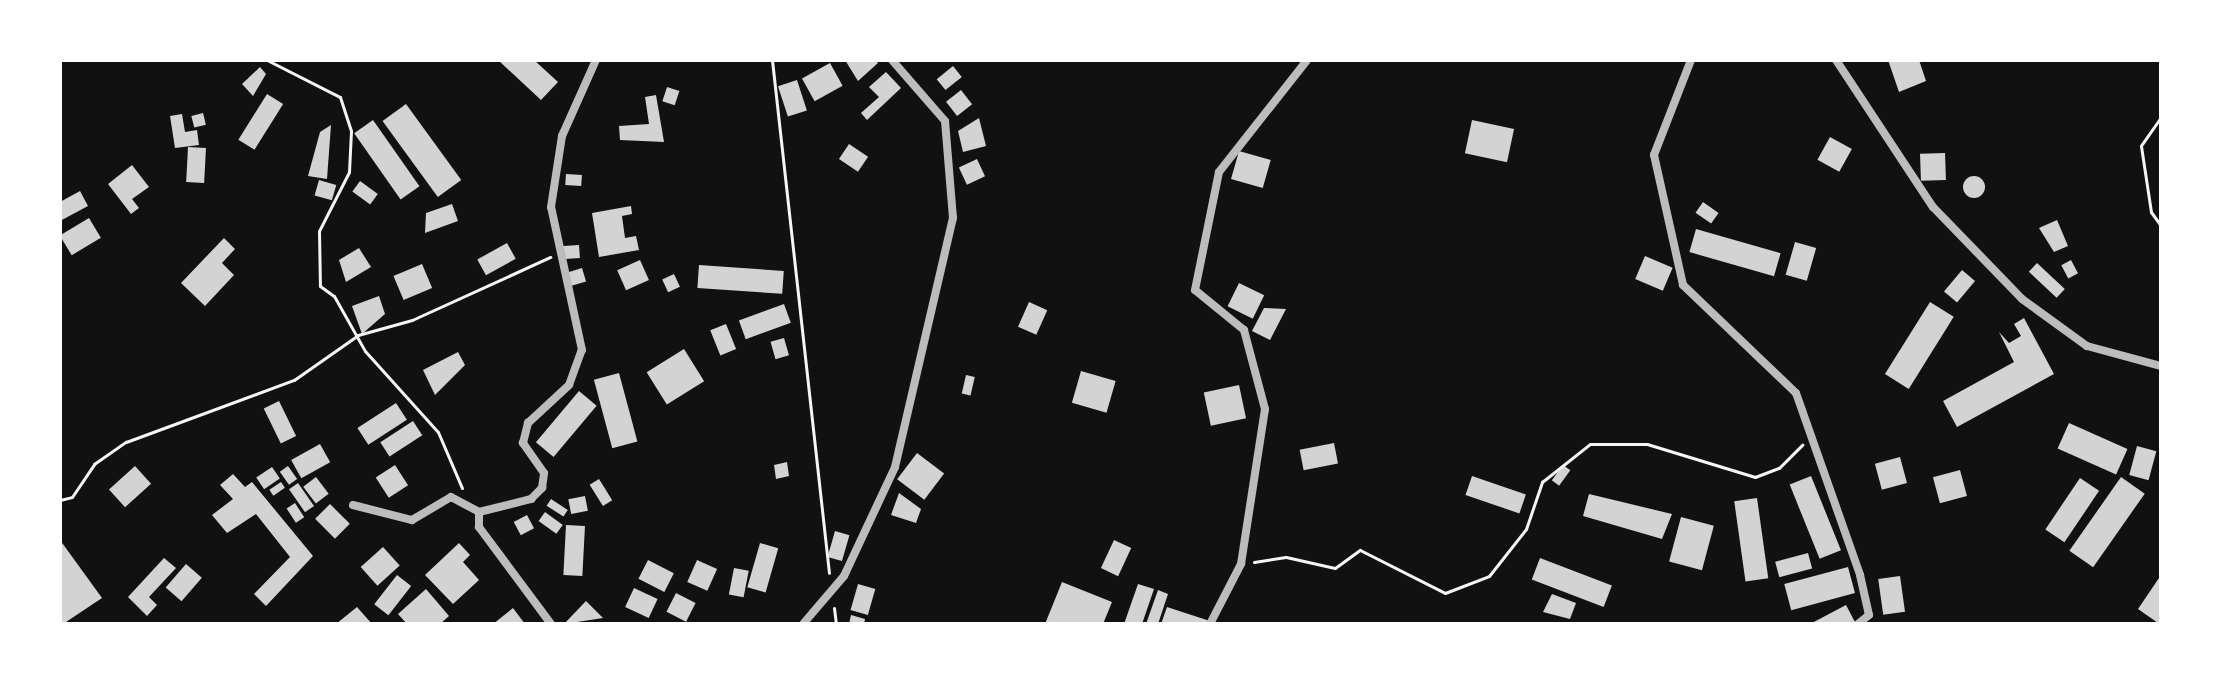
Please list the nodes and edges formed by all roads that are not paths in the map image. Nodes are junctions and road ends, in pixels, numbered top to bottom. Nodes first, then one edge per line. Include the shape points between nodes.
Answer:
1 (596, 60) edge
2 (892, 60) edge
3 (1307, 60) edge
4 (1691, 60) edge
5 (1836, 60) edge
6 (2161, 366) edge
7 (353, 505) dead end
8 (479, 512) junction
9 (1870, 619) edge
10 (551, 624) edge
11 (803, 624) edge
12 (1210, 624) edge
13 (1858, 624) edge

1 - 8 street via 562,136 551,207 582,350 569,385 528,423 523,443 544,473 542,488 531,499
2 - 11 street via 945,121 953,218 895,467 831,589
3 - 12 street via 1219,172 1195,290 1244,330 1265,409 1241,564
4 - 9 street via 1654,155 1683,285 1796,393
5 - 6 street via 1933,207 2022,299 2087,346
7 - 8 street via 412,520 441,499 462,500
8 - 10 street via 479,527
9 - 13 street

